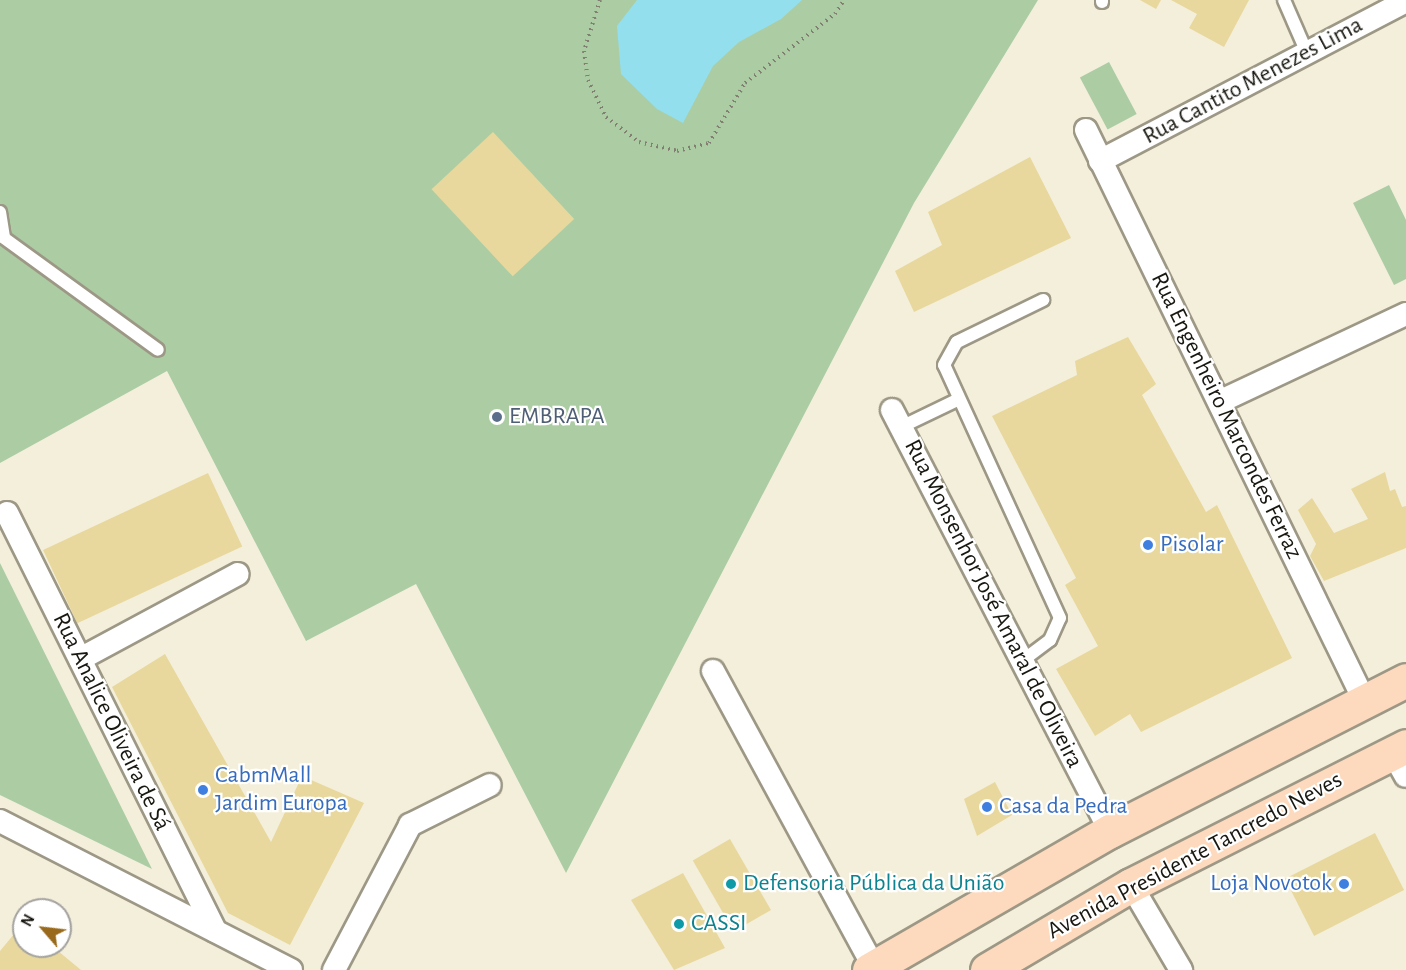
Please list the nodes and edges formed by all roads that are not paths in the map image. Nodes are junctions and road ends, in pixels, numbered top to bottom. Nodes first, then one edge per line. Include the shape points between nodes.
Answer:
1 (1284, 0) edge
2 (1406, 1) edge
3 (1307, 53) junction
4 (1086, 130) dead end
5 (1100, 161) junction
6 (0, 212) edge
7 (1043, 300) dead end
8 (1406, 314) edge
9 (158, 350) dead end
10 (957, 400) junction
11 (1221, 401) junction
12 (897, 418) joint
13 (7, 513) dead end
14 (238, 573) dead end
15 (80, 659) junction
16 (1022, 661) junction
17 (713, 671) dead end
18 (1406, 680) edge
19 (1365, 702) junction
20 (1402, 758) edge
21 (490, 785) dead end
22 (0, 821) edge
23 (1110, 831) junction
24 (1131, 885) junction
25 (215, 931) junction
26 (871, 968) edge
27 (291, 970) edge
28 (334, 970) edge
29 (987, 970) edge
30 (1181, 970) edge

1 - 3 lane
2 - 3 street, Rua Cantito Menezes Lima
3 - 5 street, Rua Cantito Menezes Lima
4 - 5 street, Rua Engenheiro Marcondes Ferraz
5 - 11 street, Rua Engenheiro Marcondes Ferraz
6 - 9 lane via 4,238
7 - 10 lane via 957,342 944,365
8 - 11 street
10 - 12 lane
10 - 16 lane via 1060,618 1050,640
11 - 19 street, Rua Engenheiro Marcondes Ferraz
12 - 16 street, Rua Monsenhor José Amaral de Oliveira
13 - 15 street, Rua Analice Oliveira de Sá
14 - 15 street
15 - 25 street, Rua Analice Oliveira de Sá
16 - 23 street, Rua Monsenhor José Amaral de Oliveira
17 - 26 street
18 - 19 main road
19 - 23 main road
20 - 24 main road, Avenida Presidente Tancredo Neves
21 - 28 street via 410,825
22 - 25 street
23 - 26 main road
24 - 29 main road, Avenida Presidente Tancredo Neves
24 - 30 street
25 - 27 street

